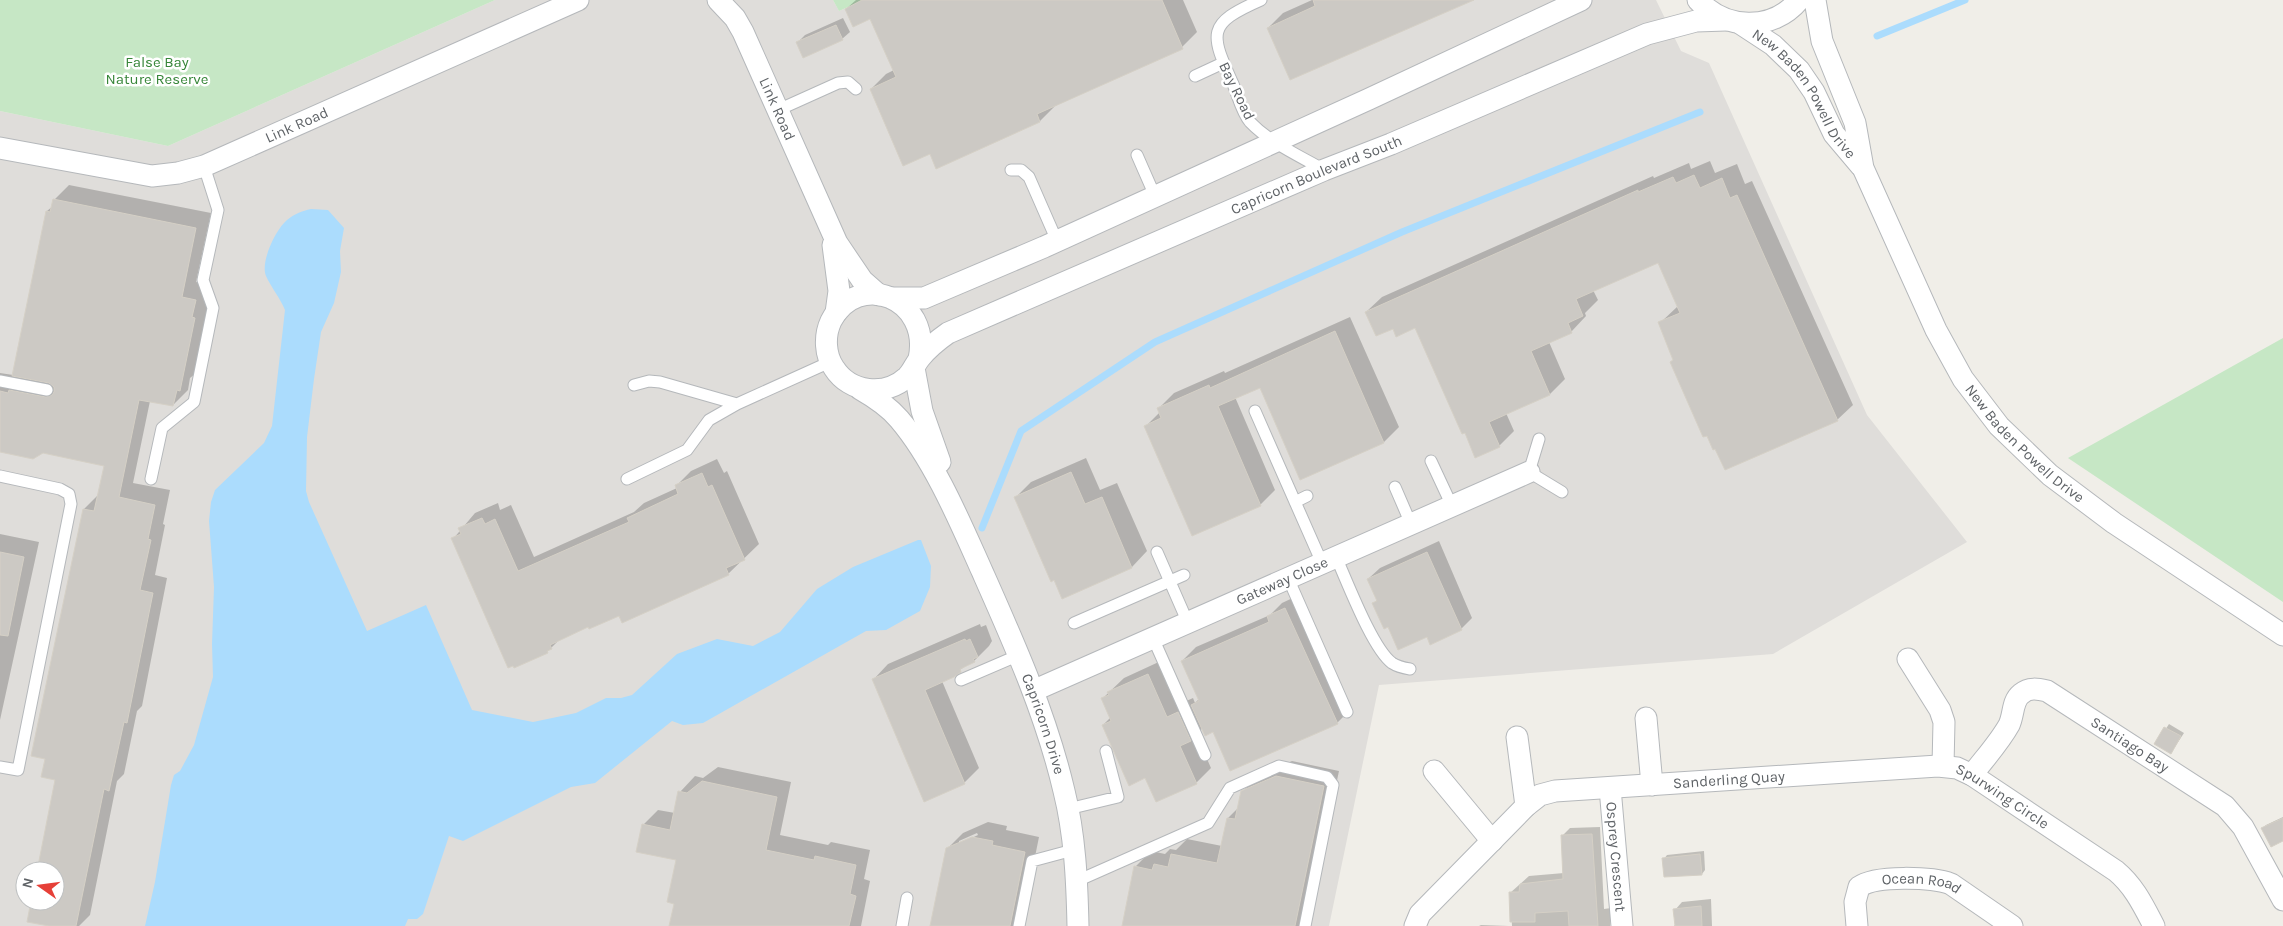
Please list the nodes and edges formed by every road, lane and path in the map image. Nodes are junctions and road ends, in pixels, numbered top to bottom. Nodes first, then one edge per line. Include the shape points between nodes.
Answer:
1 (578, 0) edge
2 (718, 0) edge
3 (1261, 0) edge
4 (1581, 0) edge
5 (1698, 0) edge
6 (1799, 0) edge
7 (1815, 0) edge
8 (1734, 22) junction
9 (1223, 63) junction
10 (1195, 76) dead end
11 (856, 89) dead end
12 (778, 110) junction
13 (1275, 141) junction
14 (0, 148) edge
15 (1137, 155) dead end
16 (204, 166) junction
17 (1863, 168) junction
18 (1011, 170) dead end
19 (1324, 170) junction
20 (1155, 196) junction
21 (827, 223) junction
22 (1057, 241) junction
23 (885, 296) junction
24 (836, 313) junction
25 (830, 362) junction
26 (916, 364) junction
27 (0, 380) edge
28 (634, 385) dead end
29 (859, 388) junction
30 (47, 390) dead end
31 (737, 404) junction
32 (1255, 411) dead end
33 (1539, 439) dead end
34 (1431, 460) dead end
35 (1529, 472) junction
36 (0, 476) edge
37 (151, 479) dead end
38 (627, 479) dead end
39 (1395, 487) dead end
40 (1562, 492) dead end
41 (1307, 496) dead end
42 (1295, 502) junction
43 (1452, 506) junction
44 (1411, 524) junction
45 (965, 533) junction
46 (1157, 552) dead end
47 (1329, 560) junction
48 (1184, 574) dead end
49 (1288, 578) junction
50 (1170, 581) junction
51 (1188, 623) junction
52 (1074, 624) dead end
53 (2283, 635) edge
54 (1153, 638) junction
55 (1019, 655) junction
56 (1908, 659) dead end
57 (1410, 669) dead end
58 (961, 680) dead end
59 (1035, 690) junction
60 (1347, 712) dead end
61 (1646, 718) dead end
62 (1517, 737) dead end
63 (1106, 751) dead end
64 (1205, 755) dead end
65 (1943, 766) junction
66 (0, 767) edge
67 (1434, 771) dead end
68 (1806, 775) joint
69 (1972, 775) junction
70 (1652, 785) junction
71 (1610, 788) junction
72 (1526, 806) junction
73 (1068, 809) junction
74 (1492, 841) junction
75 (1073, 850) junction
76 (1077, 880) junction
77 (907, 898) dead end
78 (2283, 900) edge
79 (902, 926) edge
80 (1019, 926) edge
81 (1078, 926) edge
82 (1305, 926) edge
83 (1415, 926) edge
84 (1622, 926) edge
85 (1857, 926) edge
86 (2012, 926) edge
87 (2154, 926) edge

1 - 16 street, Link Road
2 - 12 street, Link Road via 744,32
3 - 9 lane, Bay Road via 1226,18 1217,34 1217,49
4 - 13 street
5 - 8 street, New Baden Powell Drive via 1711,12
6 - 8 street, Capricorn Boulevard South via 1778,17 1760,23
7 - 17 street, New Baden Powell Drive via 1822,41 1855,122
8 - 17 street, New Baden Powell Drive via 1773,45 1799,70 1814,92 1834,134
8 - 19 street, Capricorn Boulevard South via 1696,21 1648,34
9 - 10 lane
9 - 13 lane, Bay Road via 1248,120
11 - 12 lane via 848,82 838,83
12 - 21 street, Link Road
13 - 19 lane, Bay Road
13 - 20 street
14 - 16 street, Link Road via 152,176
15 - 20 lane
16 - 37 lane via 218,210 203,280 214,308 194,402 162,428
17 - 53 street, New Baden Powell Drive via 1936,330 1963,379 1999,426 2050,476 2081,499
18 - 22 lane via 1021,170 1029,177
19 - 26 street, Capricorn Boulevard South via 948,333
20 - 22 street
21 - 23 street, Link Road via 862,280
21 - 24 street, Link Road via 837,267 839,291
22 - 23 street via 924,298
23 - 24 street via 855,298
23 - 26 street via 911,312 917,323 921,341
24 - 25 street via 827,332
25 - 29 street via 838,374
25 - 31 lane
26 - 29 street via 908,377 890,387 880,390
26 - 45 street, Capricorn Drive via 922,411
27 - 30 lane
28 - 31 lane via 660,382
29 - 45 street, Capricorn Drive via 898,417 919,445
31 - 38 lane via 709,420 687,450
32 - 42 lane
33 - 35 lane
34 - 43 lane
35 - 40 lane
35 - 43 street, Gateway Close
36 - 66 lane via 60,488 68,494 71,504 18,770
39 - 44 lane
41 - 42 lane
42 - 47 lane via 1300,525
43 - 44 street, Gateway Close
44 - 47 street, Gateway Close
45 - 55 street, Capricorn Drive
46 - 50 lane
47 - 49 street, Gateway Close
47 - 57 lane via 1386,657 1398,666
48 - 50 lane
49 - 51 street, Gateway Close
49 - 60 lane
50 - 51 lane
50 - 52 lane
51 - 54 street, Gateway Close
54 - 59 street, Gateway Close
54 - 64 lane
55 - 58 lane
55 - 59 street, Capricorn Drive
56 - 65 street via 1944,722
59 - 73 street, Capricorn Drive
61 - 70 street, Sanderling Quay
62 - 72 street
63 - 73 lane via 1118,797
65 - 68 street, Spurwing Circle
65 - 69 street, Spurwing Circle
67 - 74 street
68 - 70 street, Sanderling Quay
69 - 78 street, Santiago Bay via 2010,724 2021,694 2029,690 2047,691 2225,806 2243,827
69 - 87 street, Spurwing Circle via 2122,876 2139,896
70 - 71 street, Sanderling Quay
71 - 72 street, Sanderling Quay via 1555,791 1540,795
71 - 84 street, Osprey Crescent
72 - 74 street, Sanderling Quay
73 - 75 street, Capricorn Drive
74 - 83 street, Sanderling Quay via 1420,914
75 - 76 street, Capricorn Drive
75 - 80 lane via 1032,861
76 - 81 street, Capricorn Drive
76 - 82 lane via 1208,823 1230,788 1279,766 1327,777 1334,785
77 - 79 lane
85 - 86 street, Ocean Road via 1854,902 1859,887 1870,882 1922,878 1951,884

